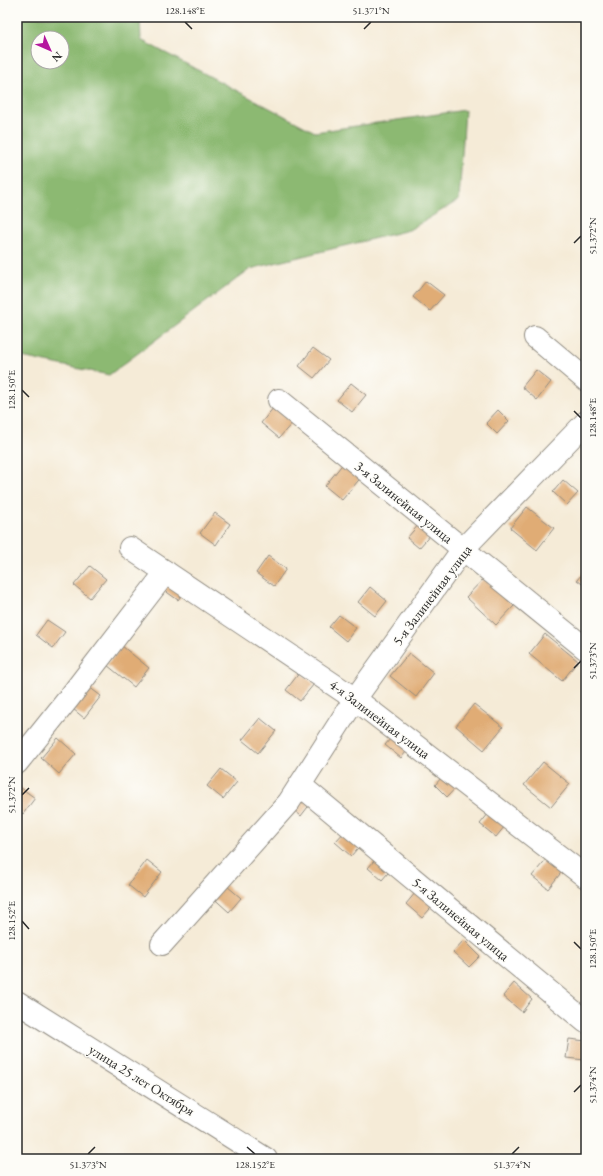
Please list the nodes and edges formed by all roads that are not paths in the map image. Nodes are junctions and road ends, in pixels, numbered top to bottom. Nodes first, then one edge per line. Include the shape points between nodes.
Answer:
1 (535, 337) dead end
2 (586, 380) edge
3 (279, 400) dead end
4 (586, 422) edge
5 (130, 548) dead end
6 (463, 549) junction
7 (166, 572) junction
8 (586, 649) edge
9 (355, 699) junction
10 (17, 763) edge
11 (300, 786) junction
12 (586, 877) edge
13 (162, 944) dead end
14 (17, 1002) edge
15 (586, 1022) edge
16 (266, 1159) edge

1 - 2 street
3 - 6 street, 3-я Залинейная улица
4 - 6 street, 5-я Залинейная улица
5 - 7 street, 4-я Залинейная улица
6 - 8 street, 3-я Залинейная улица
6 - 9 street, 5-я Залинейная улица
7 - 9 street, 4-я Залинейная улица
7 - 10 street
9 - 11 street, 5-я Залинейная улица
9 - 12 street, 4-я Залинейная улица
11 - 13 street, 5-я Залинейная улица via 289,802
11 - 15 street, 5-я Залинейная улица
14 - 16 street, улица 25 лет Октября

